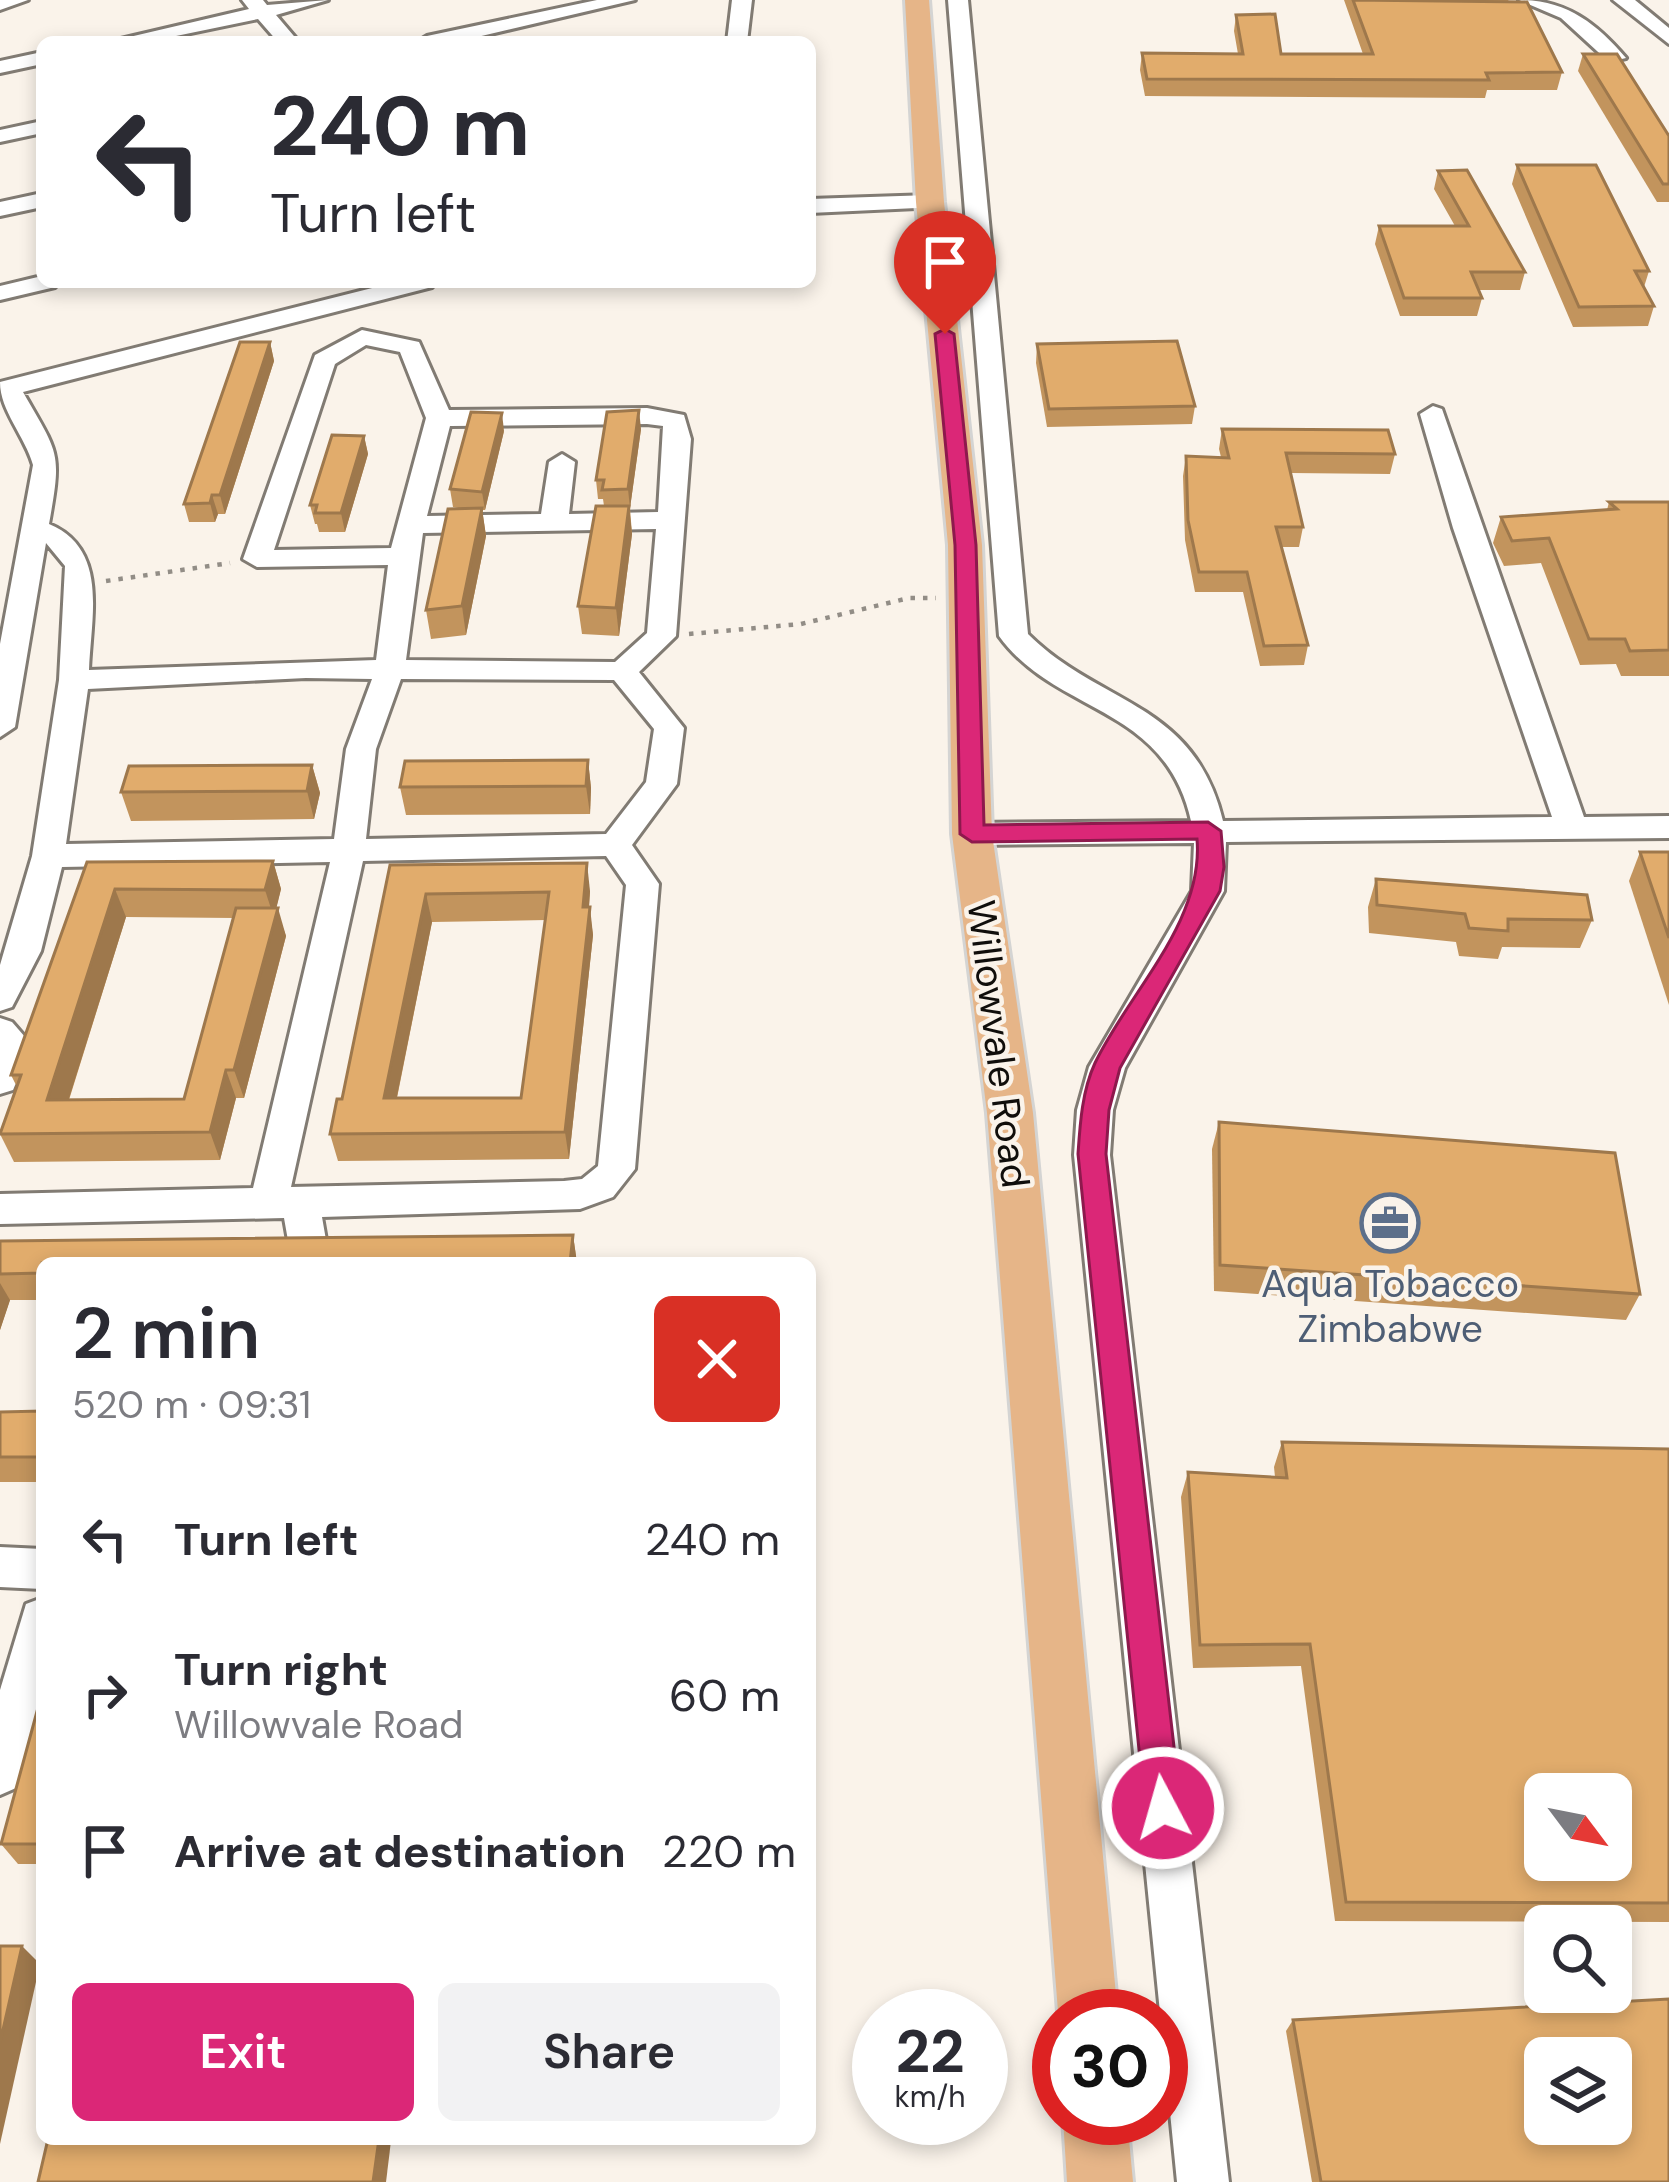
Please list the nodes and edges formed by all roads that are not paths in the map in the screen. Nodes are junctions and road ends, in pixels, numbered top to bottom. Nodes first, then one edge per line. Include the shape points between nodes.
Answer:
1 (18, 0) edge
2 (318, 0) edge
3 (625, 0) edge
4 (742, 0) edge
5 (917, 0) edge
6 (958, 0) edge
7 (1529, 0) edge
8 (1623, 0) edge
9 (0, 4) edge
10 (257, 6) edge
11 (141, 36) edge
12 (284, 36) edge
13 (455, 36) edge
14 (737, 36) edge
15 (1669, 38) edge
16 (1616, 58) edge
17 (36, 59) edge
18 (0, 67) edge
19 (36, 128) edge
20 (0, 136) edge
21 (36, 201) edge
22 (930, 202) junction
23 (816, 206) edge
24 (0, 209) edge
25 (36, 284) edge
26 (328, 288) edge
27 (400, 288) edge
28 (0, 292) edge
29 (340, 303) junction
30 (4, 389) edge
31 (1433, 414) dead end
32 (439, 418) junction
33 (562, 462) dead end
34 (670, 520) junction
35 (554, 522) junction
36 (413, 525) junction
37 (38, 529) junction
38 (403, 556) junction
39 (390, 669) junction
40 (622, 671) junction
41 (74, 680) junction
42 (0, 727) edge
43 (1669, 827) edge
44 (1572, 828) junction
45 (1208, 831) junction
46 (972, 834) junction
47 (615, 845) junction
48 (349, 850) junction
49 (48, 856) junction
50 (0, 998) edge
51 (0, 1031) edge
52 (0, 1080) edge
53 (285, 1201) junction
54 (0, 1208) edge
55 (308, 1257) edge
56 (0, 1568) edge
57 (36, 1569) edge
58 (36, 1641) edge
59 (0, 1772) edge
60 (1085, 1989) edge
61 (1097, 2145) edge
62 (1100, 2182) edge
63 (1203, 2182) edge

1 - 9 street
2 - 10 street
3 - 13 street
4 - 14 street
5 - 22 main road, Willowvale Road
6 - 45 street via 1014,636 1039,664 1091,689 1179,755
7 - 16 street via 1568,14
8 - 15 street
10 - 11 street
10 - 12 street
17 - 18 street
19 - 20 street
21 - 24 street
22 - 23 street
22 - 46 main road, Willowvale Road via 965,545
25 - 28 street
26 - 29 street
27 - 29 street
29 - 30 street
30 - 37 street via 45,454
31 - 44 street
32 - 34 street via 675,420
32 - 36 street
32 - 38 street via 410,347 362,338 324,359 257,559
33 - 35 street
34 - 35 street
34 - 40 street via 661,636
35 - 36 street
36 - 38 street
37 - 41 street via 69,547 80,566
37 - 42 street
38 - 39 street
39 - 40 street
39 - 41 street
39 - 48 street via 361,749
40 - 47 street via 669,728 661,784
41 - 49 street
43 - 44 street
44 - 45 street
45 - 46 street
45 - 63 street via 1208,891 1107,1067 1092,1154
46 - 60 main road, Willowvale Road via 1023,1244
47 - 48 street
47 - 53 street via 643,884 629,1062 608,1182 583,1195
48 - 49 street
48 - 53 street
49 - 50 street via 25,951
51 - 52 street via 14,1045
53 - 54 street
53 - 55 street
56 - 57 street
58 - 59 street
61 - 62 main road

